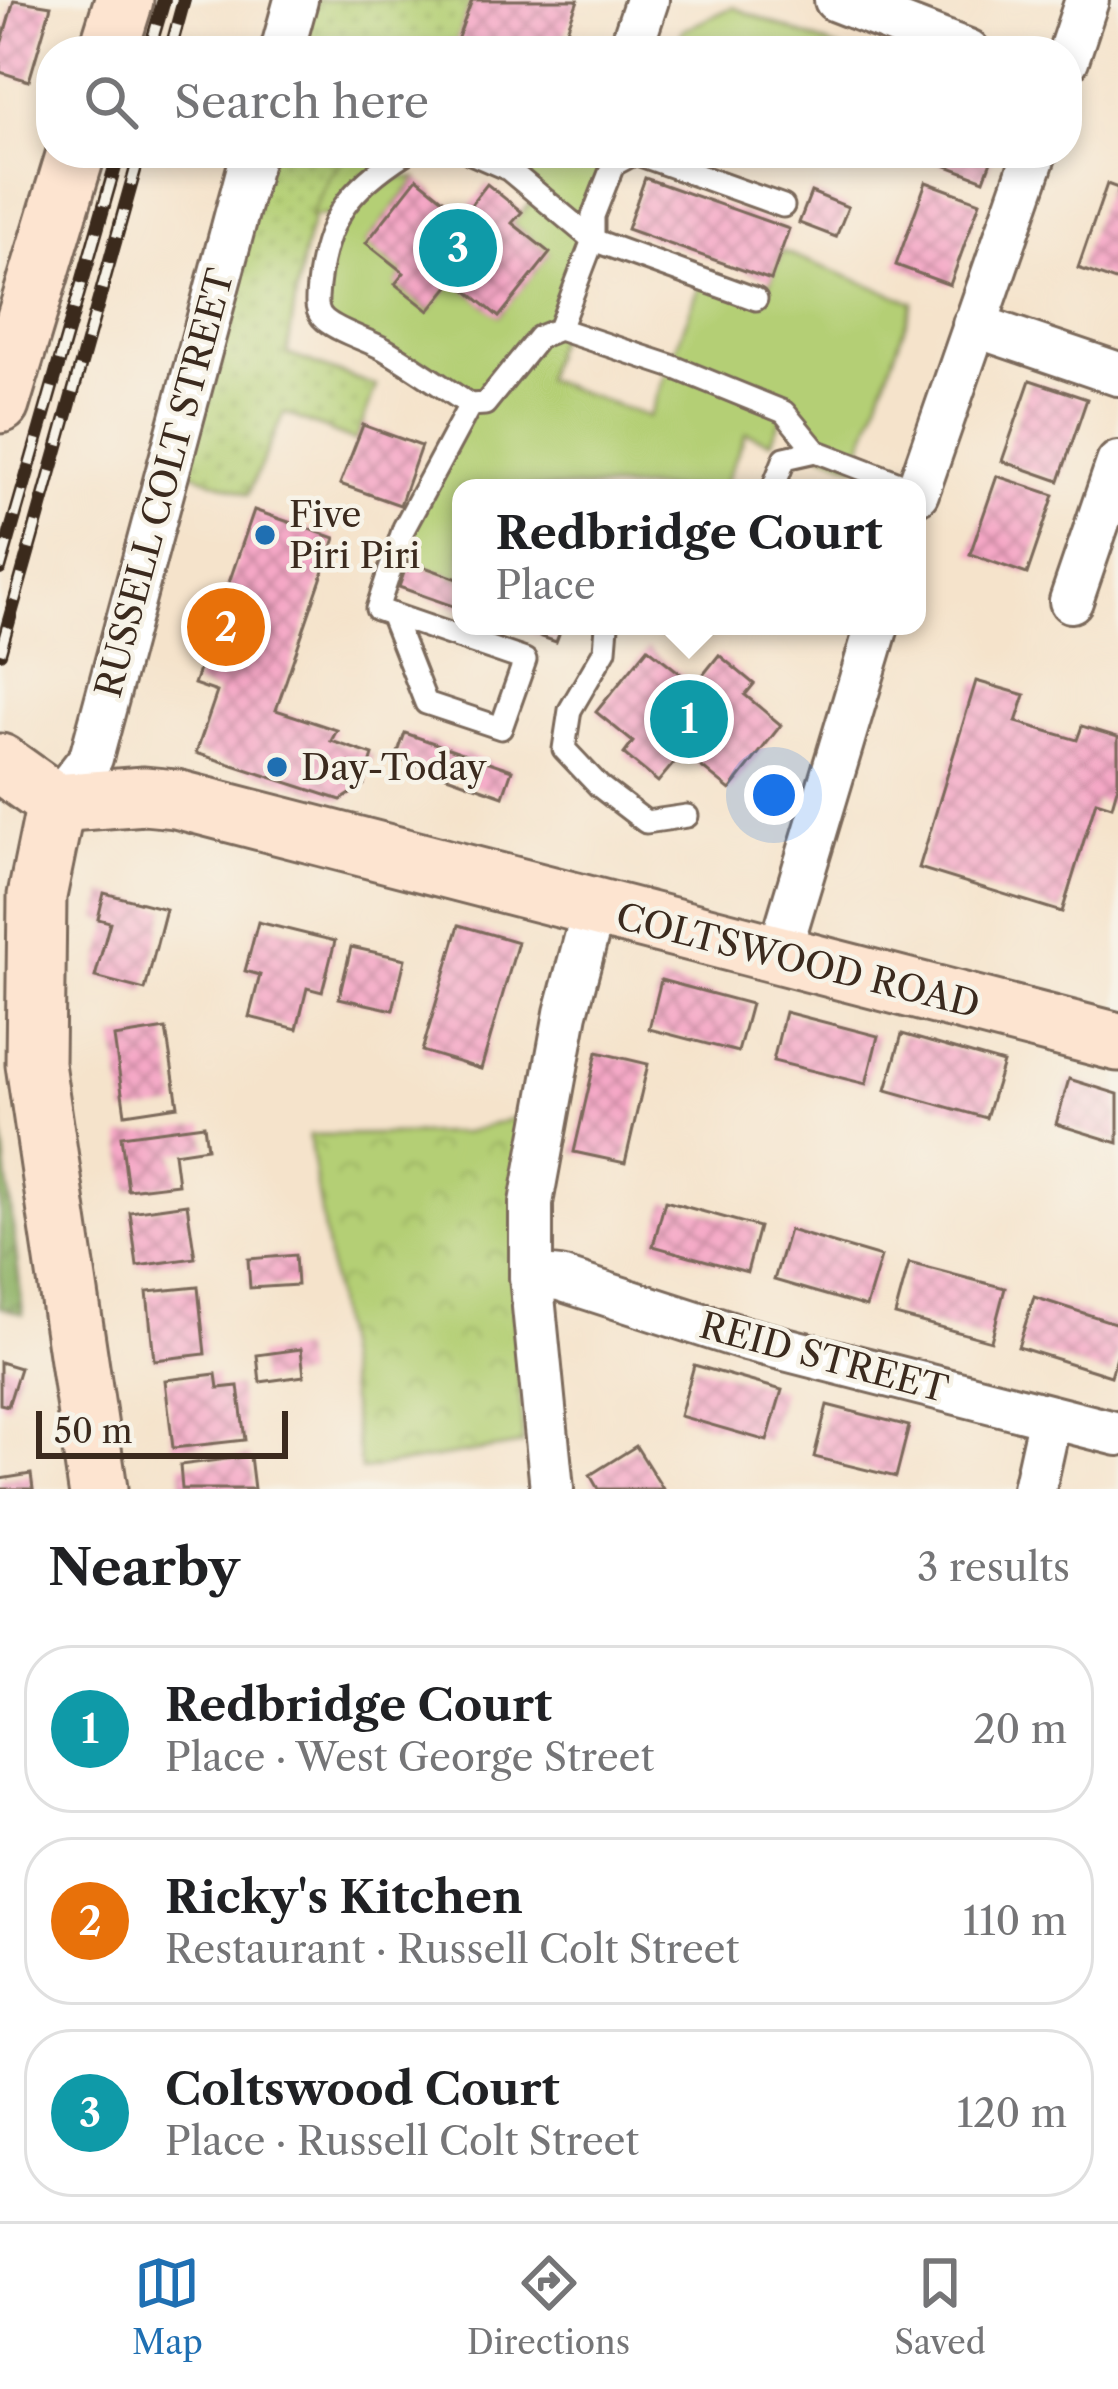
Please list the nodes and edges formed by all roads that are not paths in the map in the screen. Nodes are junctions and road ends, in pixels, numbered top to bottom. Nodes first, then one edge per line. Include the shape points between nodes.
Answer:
1 (124, 0) edge
2 (296, 0) edge
3 (647, 0) edge
4 (836, 0) edge
5 (1087, 0) edge
6 (113, 36) edge
7 (286, 36) edge
8 (635, 36) edge
9 (929, 36) edge
10 (1075, 36) edge
11 (70, 168) edge
12 (249, 168) edge
13 (381, 168) edge
14 (506, 168) edge
15 (612, 168) edge
16 (677, 168) edge
17 (1030, 168) edge
18 (783, 206) dead end
19 (593, 239) junction
20 (756, 299) dead end
21 (974, 325) junction
22 (559, 329) junction
23 (1118, 374) edge
24 (0, 404) edge
25 (470, 405) junction
26 (816, 451) junction
27 (1118, 463) edge
28 (777, 479) edge
29 (888, 479) edge
30 (920, 479) edge
31 (1071, 601) dead end
32 (391, 614) junction
33 (452, 635) edge
34 (452, 635) edge
35 (606, 635) edge
36 (874, 635) edge
37 (0, 763) edge
38 (56, 803) junction
39 (688, 815) dead end
40 (594, 908) junction
41 (778, 956) junction
42 (1118, 1042) edge
43 (531, 1276) junction
44 (1050, 1417) junction
45 (1118, 1434) edge
46 (98, 1489) edge
47 (552, 1489) edge
48 (1034, 1489) edge

1 - 6 main road
2 - 7 street
3 - 8 street
4 - 9 street
5 - 10 street
11 - 24 main road via 27,277
12 - 38 street, RUSSELL COLT STREET via 91,758
13 - 25 lane via 337,214 323,247 316,308
14 - 19 lane
15 - 19 lane
16 - 18 lane
17 - 21 street
19 - 20 lane
19 - 22 lane
21 - 23 street
21 - 30 street
22 - 25 lane via 539,337 485,404
22 - 26 lane via 784,412
25 - 32 lane via 404,528 377,609
26 - 28 lane via 785,458
26 - 29 lane
27 - 31 street
32 - 33 lane
32 - 34 lane via 426,703 501,728 525,660
35 - 39 lane via 570,710 565,748 646,822
36 - 41 street
37 - 38 main road
38 - 40 main road, COLTSWOOD ROAD via 176,799
38 - 46 main road via 37,896 35,1064
40 - 41 main road, COLTSWOOD ROAD
40 - 43 street via 542,1136
41 - 42 main road, COLTSWOOD ROAD
43 - 44 street, REID STREET
43 - 47 street
44 - 45 street, REID STREET
44 - 48 street

